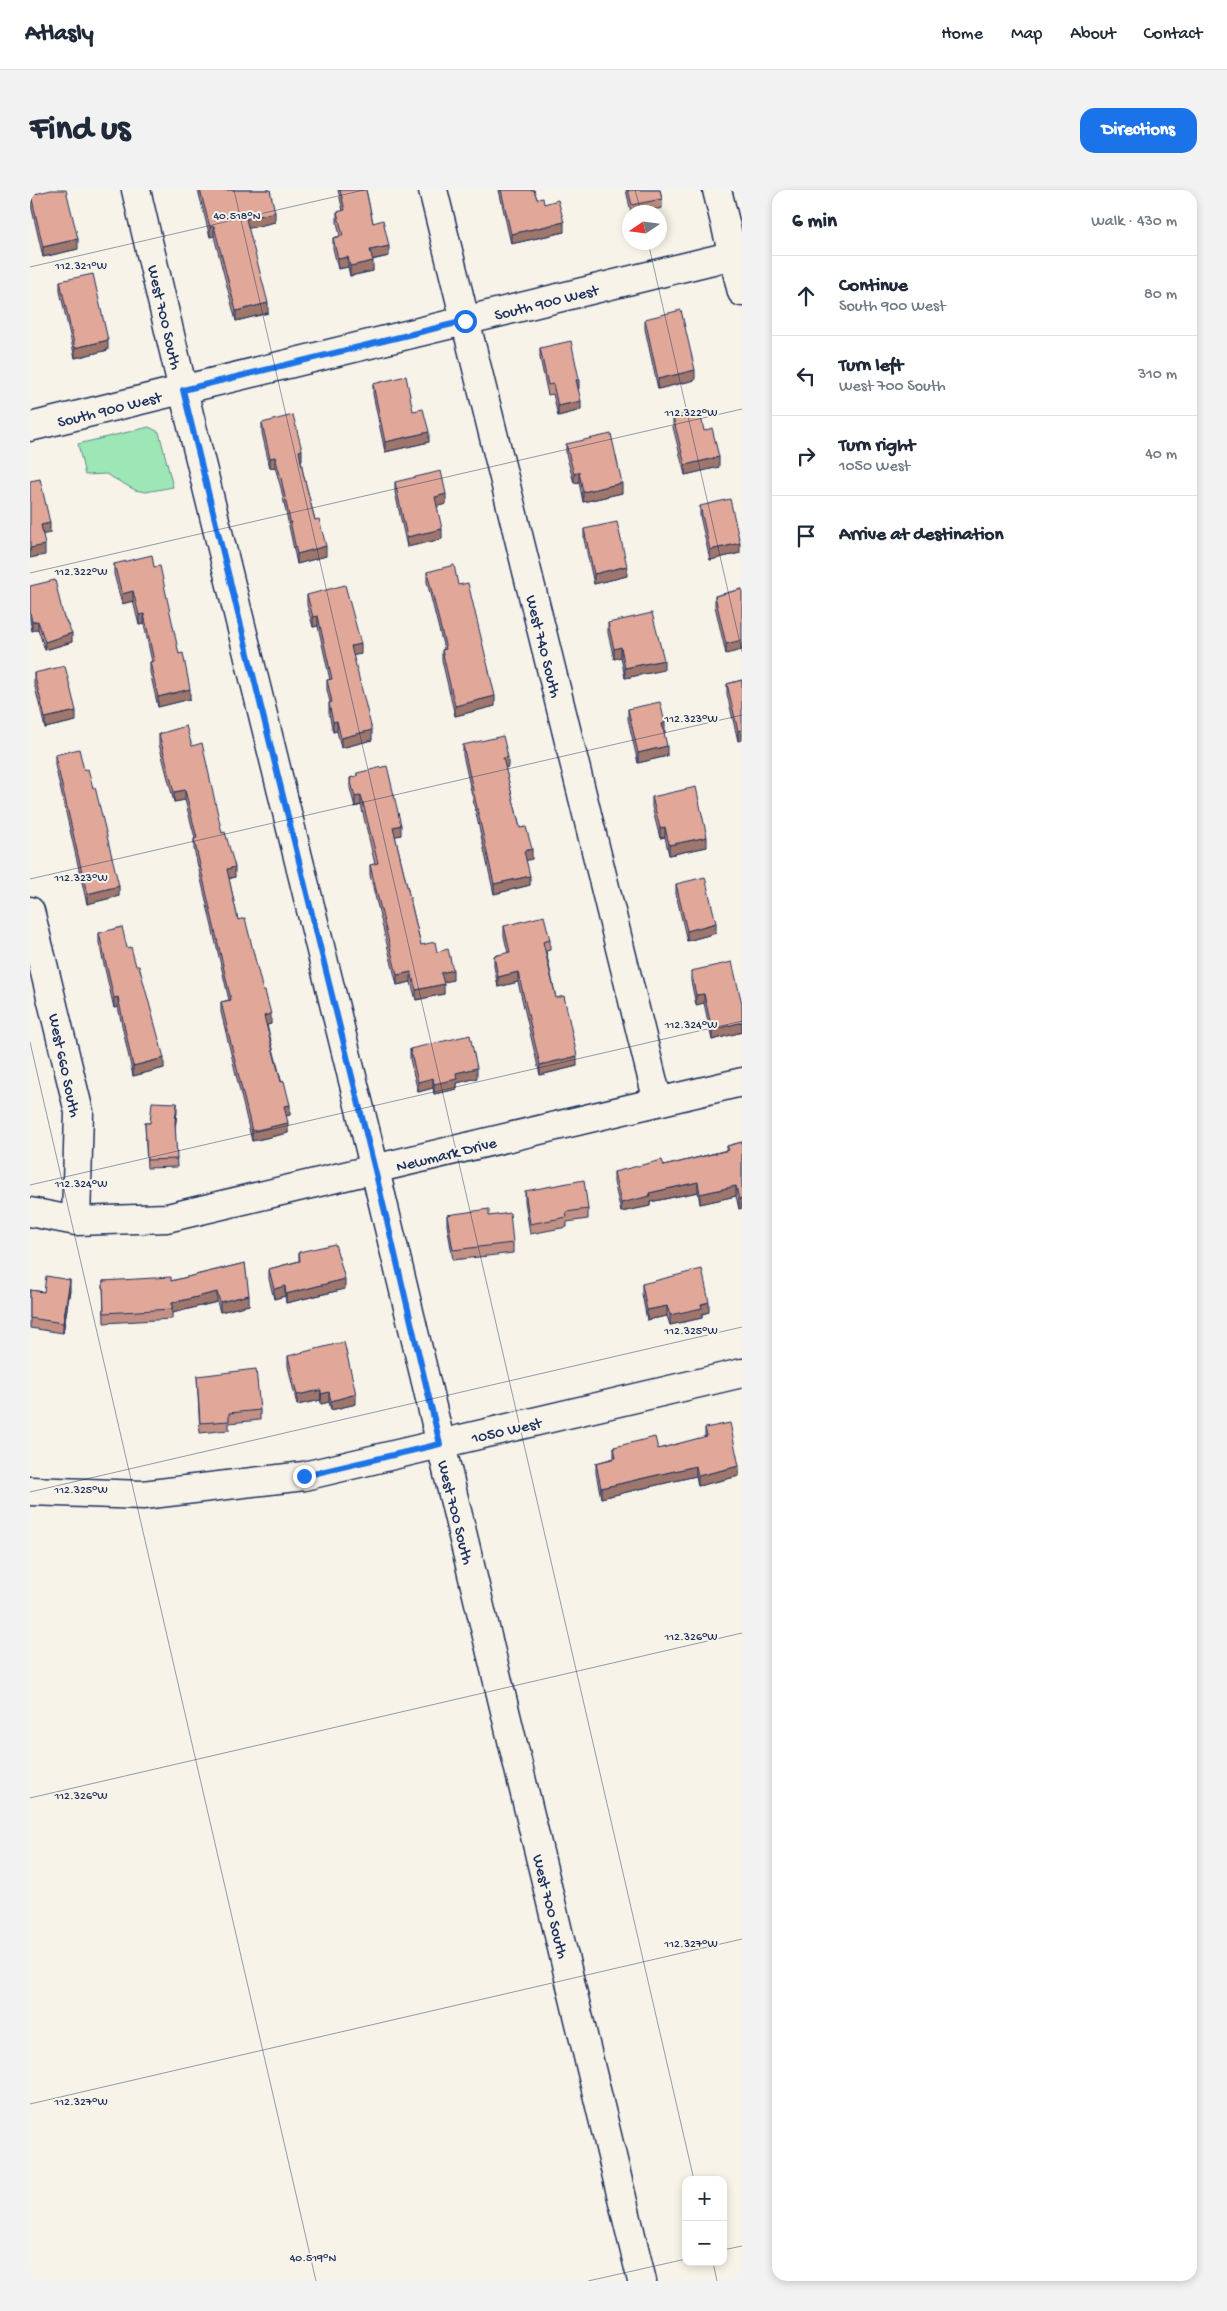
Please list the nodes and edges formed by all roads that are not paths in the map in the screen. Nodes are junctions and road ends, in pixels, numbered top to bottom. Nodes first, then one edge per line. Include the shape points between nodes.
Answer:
1 (136, 190) edge
2 (433, 190) edge
3 (717, 190) edge
4 (738, 254) edge
5 (742, 292) edge
6 (465, 321) junction
7 (183, 390) junction
8 (30, 427) edge
9 (30, 911) edge
10 (742, 1082) edge
11 (658, 1102) junction
12 (375, 1170) junction
13 (30, 1212) edge
14 (76, 1221) junction
15 (742, 1373) edge
16 (440, 1444) junction
17 (30, 1491) edge
18 (642, 2281) edge

1 - 7 street, West 700 South
2 - 6 street, West 740 South
3 - 4 street
4 - 5 street
4 - 6 street, South 900 West
6 - 7 street, South 900 West
6 - 11 street, West 740 South
7 - 8 street, South 900 West
7 - 12 street, West 700 South
9 - 14 street, West 660 South via 79,1112
10 - 11 street, Newmark Drive
11 - 12 street, Newmark Drive
12 - 14 street, Newmark Drive via 167,1218
12 - 16 street, West 700 South
13 - 14 street, Newmark Drive
15 - 16 street, 1050 West
16 - 17 street, 1050 West via 304,1476 212,1488 143,1495
16 - 18 street, West 700 South

